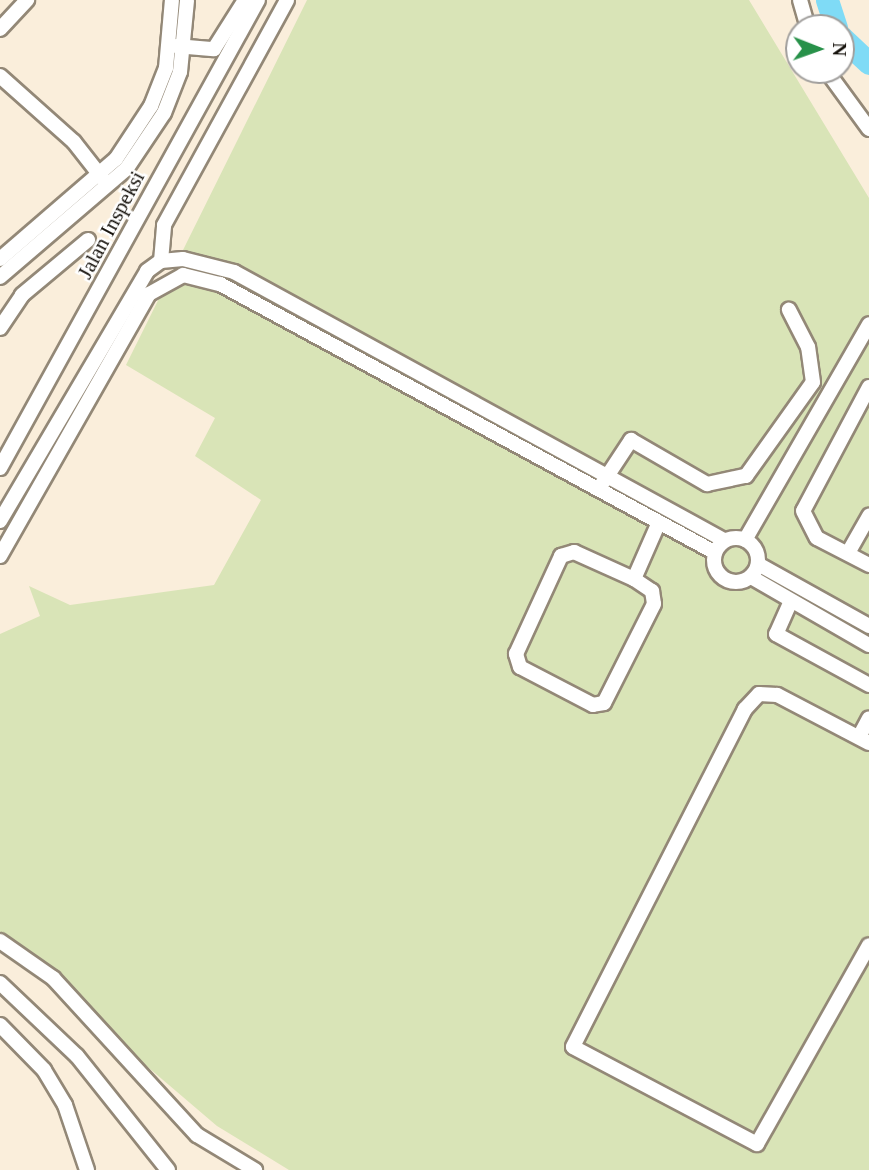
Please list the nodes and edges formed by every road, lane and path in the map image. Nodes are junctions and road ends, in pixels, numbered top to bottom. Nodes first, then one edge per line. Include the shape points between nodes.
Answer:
1 (27, 0) edge
2 (172, 0) edge
3 (187, 0) edge
4 (246, 0) edge
5 (258, 0) edge
6 (287, 0) edge
7 (0, 29) edge
8 (178, 47) junction
9 (0, 76) edge
10 (836, 84) edge
11 (869, 129) edge
12 (104, 180) junction
13 (88, 240) dead end
14 (0, 259) edge
15 (161, 261) junction
16 (0, 277) edge
17 (789, 310) dead end
18 (1, 324) edge
19 (869, 324) edge
20 (869, 387) edge
21 (0, 468) edge
22 (603, 483) junction
23 (869, 516) edge
24 (0, 521) edge
25 (659, 522) junction
26 (723, 540) junction
27 (745, 540) junction
28 (714, 552) junction
29 (848, 553) junction
30 (0, 556) edge
31 (869, 565) edge
32 (754, 570) junction
33 (634, 579) junction
34 (790, 603) junction
35 (869, 626) edge
36 (869, 645) edge
37 (869, 685) edge
38 (869, 718) edge
39 (864, 740) edge
40 (0, 941) edge
41 (869, 945) edge
42 (0, 983) edge
43 (0, 1025) edge
44 (87, 1170) edge
45 (169, 1170) edge
46 (255, 1170) edge

1 - 7 lane
2 - 8 lane
3 - 8 lane
4 - 8 lane via 222,43
5 - 21 lane, Jalan Inspeksi
6 - 15 lane via 164,225
8 - 12 lane via 164,113
9 - 12 lane via 74,142
10 - 11 lane
12 - 14 lane
12 - 16 lane
13 - 18 lane via 38,279
15 - 22 lane via 205,261 234,272
15 - 24 lane via 147,271
17 - 22 lane via 808,347 813,382 746,475 706,484 631,440
19 - 27 lane
20 - 29 lane via 803,511 808,529
22 - 25 lane
22 - 26 lane
22 - 30 lane via 220,285 183,275 149,294
23 - 29 lane
25 - 28 lane
25 - 33 lane
26 - 27 lane
26 - 28 lane
27 - 32 lane via 757,550
28 - 32 lane via 716,572 726,581
29 - 31 lane
32 - 34 lane
32 - 35 lane
33 - 33 lane via 652,591 654,604 604,703 593,705 520,667 516,654 561,556 574,552
34 - 36 lane
34 - 37 lane via 776,635
38 - 39 lane
39 - 41 lane via 777,695 759,694 745,709 573,1047 757,1144
40 - 46 lane via 53,978 197,1135
42 - 45 lane via 77,1056 132,1133
43 - 44 lane via 44,1070 65,1105

